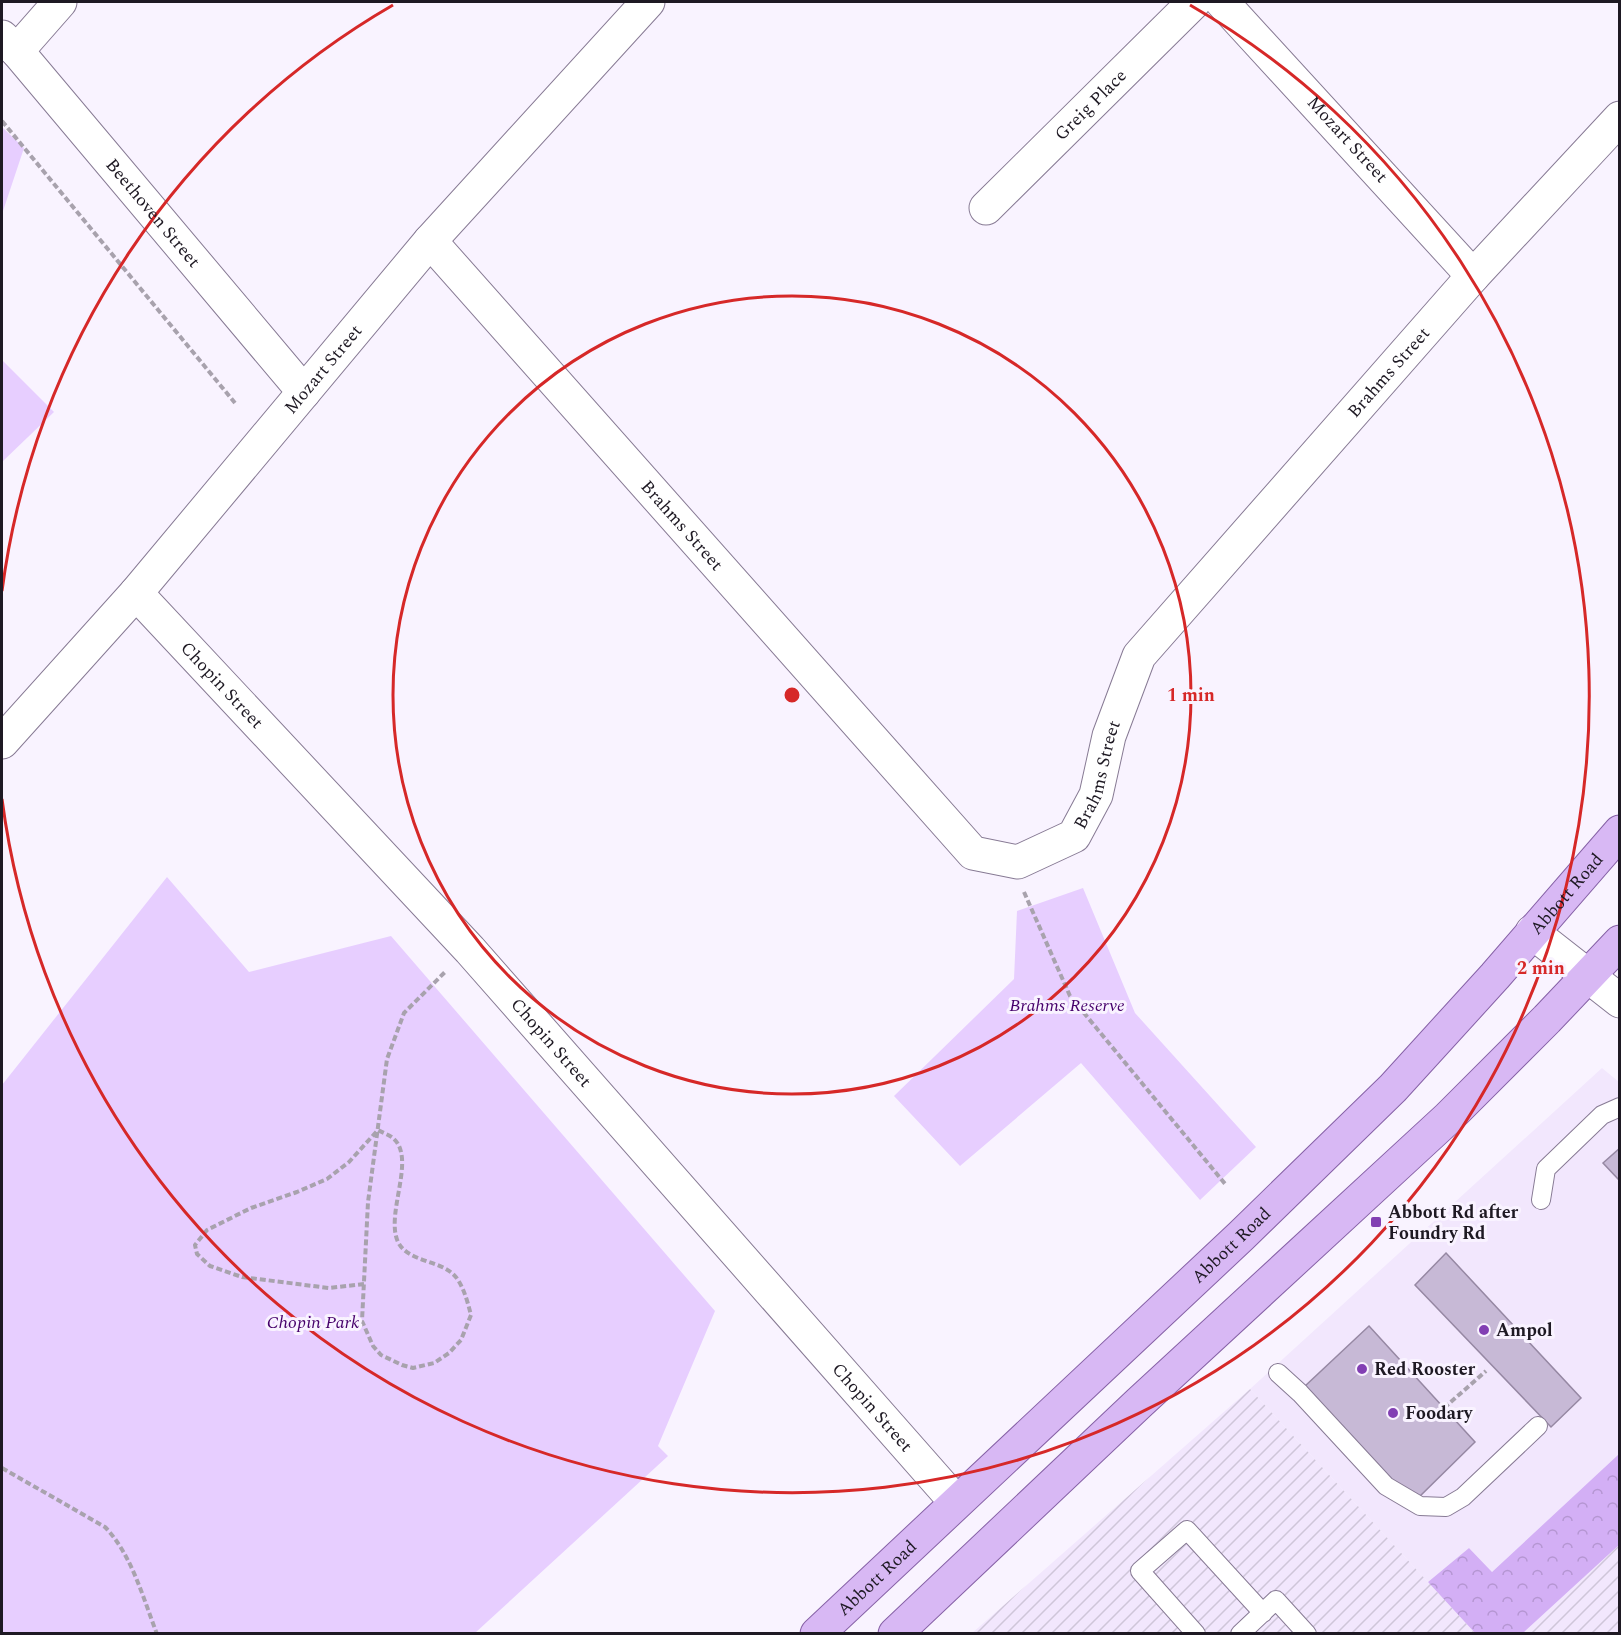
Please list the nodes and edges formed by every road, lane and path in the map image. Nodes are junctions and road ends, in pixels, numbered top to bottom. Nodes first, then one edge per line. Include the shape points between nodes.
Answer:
1 (60, 2) edge
2 (648, 2) edge
3 (1194, 2) edge
4 (1222, 2) edge
5 (9, 44) edge
6 (1620, 118) edge
7 (2, 121) edge
8 (986, 208) dead end
9 (430, 241) junction
10 (1473, 276) junction
11 (304, 392) junction
12 (235, 403) dead end
13 (136, 593) junction
14 (2, 742) edge
15 (1620, 832) edge
16 (1018, 862) junction
17 (1532, 932) junction
18 (1620, 942) edge
19 (1588, 976) junction
20 (432, 984) dead end
21 (1620, 1000) edge
22 (1620, 1107) edge
23 (378, 1130) junction
24 (1226, 1185) dead end
25 (1541, 1200) dead end
26 (364, 1284) junction
27 (1486, 1371) dead end
28 (1278, 1373) dead end
29 (1444, 1408) dead end
30 (1538, 1426) dead end
31 (2, 1468) edge
32 (956, 1502) junction
33 (1263, 1613) junction
34 (157, 1634) edge
35 (817, 1634) edge
36 (895, 1634) edge
37 (1196, 1634) edge
38 (1240, 1634) edge
39 (1308, 1634) edge

1 - 5 street
2 - 9 street, Mozart Street
3 - 8 street, Greig Place
4 - 10 street, Mozart Street
5 - 11 street, Beethoven Street
6 - 10 street, Brahms Street
7 - 12 path
9 - 11 street, Mozart Street
9 - 16 street, Brahms Street via 973,853
10 - 16 street, Brahms Street via 1139,656 1109,735 1096,795 1074,836
11 - 13 street, Mozart Street
13 - 14 street, Mozart Street
13 - 32 street, Chopin Street via 470,950
15 - 17 main road, Abbott Road
16 - 24 path via 1024,895 1070,996
17 - 19 street
17 - 32 main road, Abbott Road via 1393,1088
18 - 19 main road
19 - 21 street
19 - 36 main road via 1448,1118
20 - 23 path via 404,1013 387,1059
22 - 25 lane via 1602,1115 1545,1169
23 - 26 path
23 - 26 path via 327,1179 251,1208 207,1230 195,1245 197,1254 210,1266 242,1277 329,1288
23 - 26 path via 393,1137 401,1149 397,1241 406,1252 440,1266 458,1279 471,1315 461,1340 450,1353 423,1367 402,1365 381,1355 372,1346 362,1321
27 - 29 path
28 - 30 lane via 1386,1486 1420,1506 1446,1508 1463,1497
31 - 34 path via 105,1527 118,1540
32 - 35 main road, Abbott Road
33 - 37 lane via 1187,1530 1140,1571
33 - 38 lane
33 - 39 lane via 1276,1600

